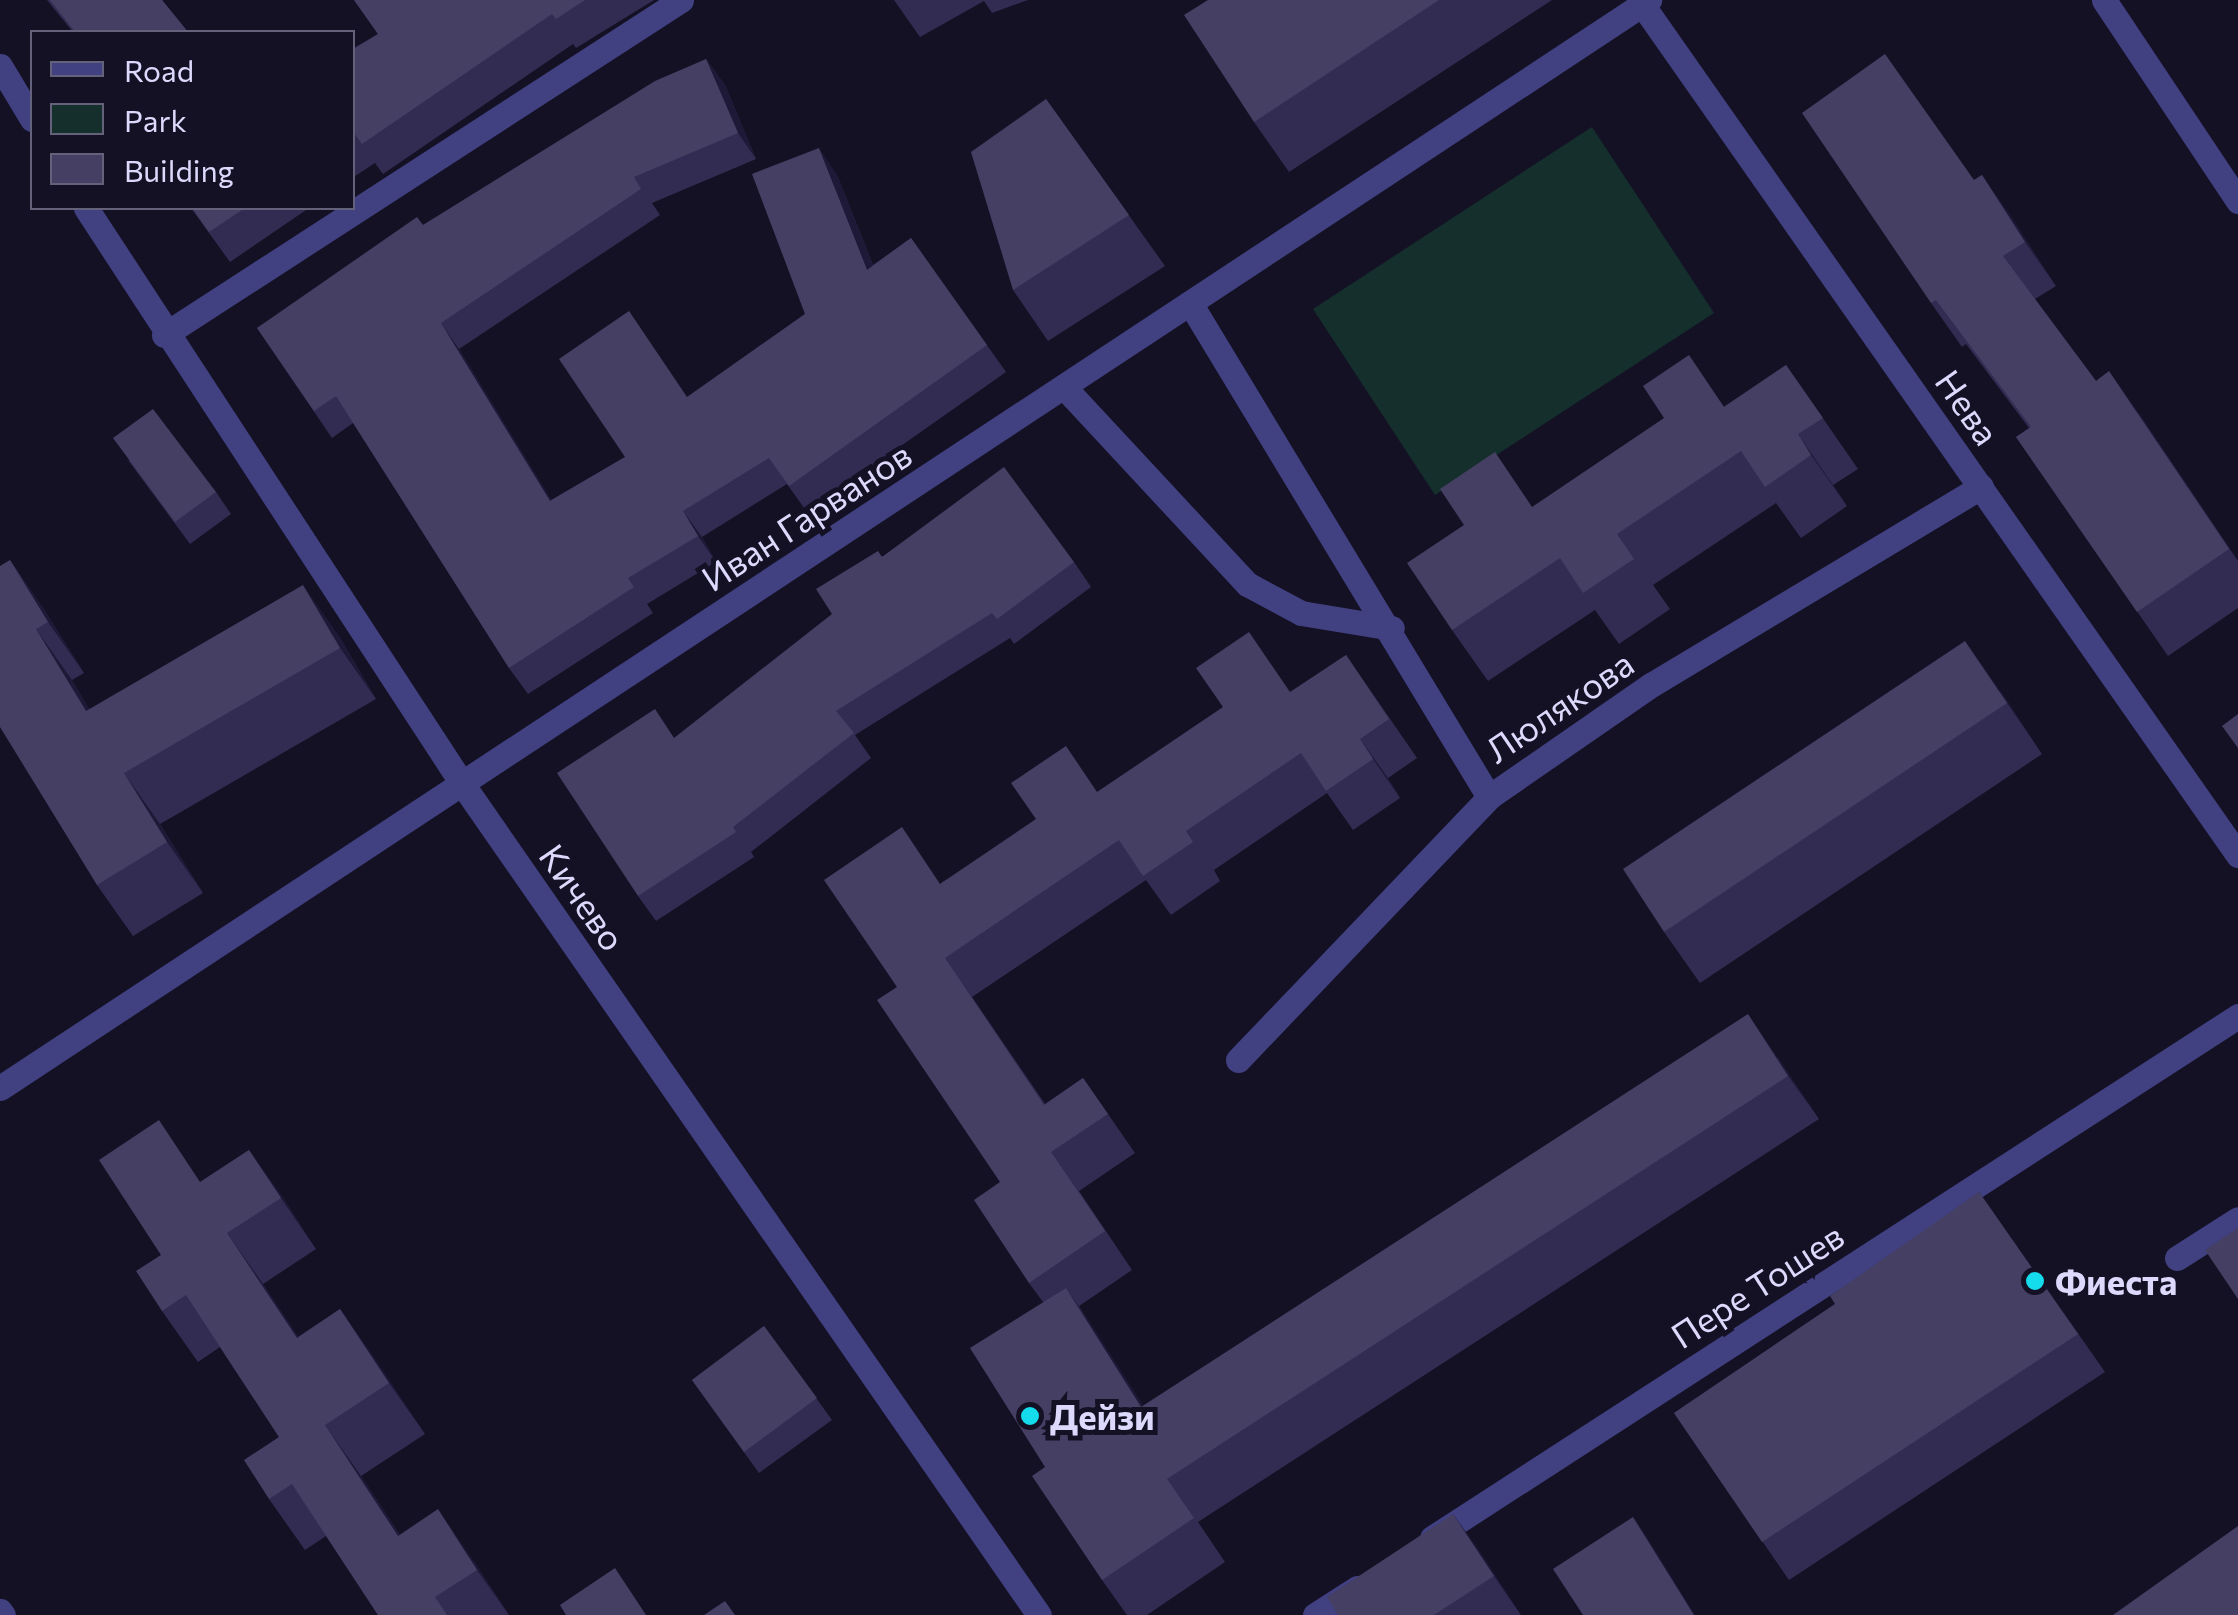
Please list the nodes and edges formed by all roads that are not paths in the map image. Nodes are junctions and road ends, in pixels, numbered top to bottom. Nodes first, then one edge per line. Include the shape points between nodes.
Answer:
1 (681, 0) edge
2 (2104, 0) edge
3 (1643, 2) edge
4 (0, 66) edge
5 (30, 116) edge
6 (2238, 201) edge
7 (87, 210) edge
8 (1190, 303) junction
9 (164, 336) junction
10 (1064, 387) junction
11 (1981, 487) junction
12 (1392, 628) junction
13 (463, 784) junction
14 (1489, 797) junction
15 (2238, 855) edge
16 (2238, 1016) edge
17 (1238, 1060) dead end
18 (0, 1088) edge
19 (2238, 1218) edge
20 (2177, 1258) dead end
21 (1413, 1551) edge
22 (1380, 1572) edge
23 (1039, 1615) edge
24 (1315, 1615) edge

1 - 9 street
2 - 6 street
3 - 8 street, Иван Гарванов
3 - 11 street, Нева
4 - 5 street
7 - 9 street, Кичево
8 - 10 street, Иван Гарванов
8 - 12 street
9 - 13 street, Кичево
10 - 12 street via 1247,584 1301,613
10 - 13 street, Иван Гарванов
11 - 14 street, Люлякова via 1651,685
11 - 15 street, Нева
12 - 14 street
13 - 18 street, Иван Гарванов
13 - 23 street, Кичево
14 - 17 street, Люлякова
16 - 21 street, Пере Тошев
19 - 20 street
22 - 24 street

